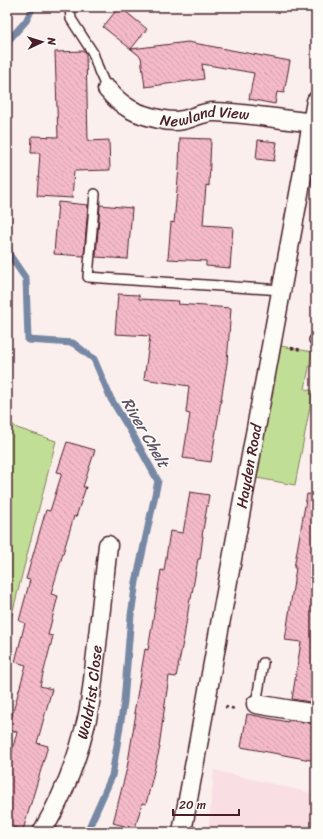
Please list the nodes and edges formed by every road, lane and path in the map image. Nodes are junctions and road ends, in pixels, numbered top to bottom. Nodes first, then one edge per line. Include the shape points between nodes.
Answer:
1 (70, 7) edge
2 (107, 89) joint
3 (316, 101) edge
4 (314, 123) edge
5 (95, 194) dead end
6 (281, 290) junction
7 (315, 340) edge
8 (271, 344) junction
9 (108, 545) dead end
10 (263, 663) dead end
11 (205, 704) junction
12 (256, 704) junction
13 (316, 714) edge
14 (42, 832) edge
15 (182, 832) edge

1 - 2 lane via 71,19 93,53
2 - 4 street, Newland View via 125,106 136,112 166,121 182,120 212,112
3 - 4 street, Hayden Road
4 - 6 street, Hayden Road
5 - 6 lane via 88,277
6 - 8 street, Hayden Road
7 - 8 path via 312,352
8 - 11 street, Hayden Road
9 - 14 street, Waldrist Close via 87,721 64,789
10 - 12 lane
11 - 12 path via 255,711
11 - 15 street, Hayden Road
12 - 13 street

